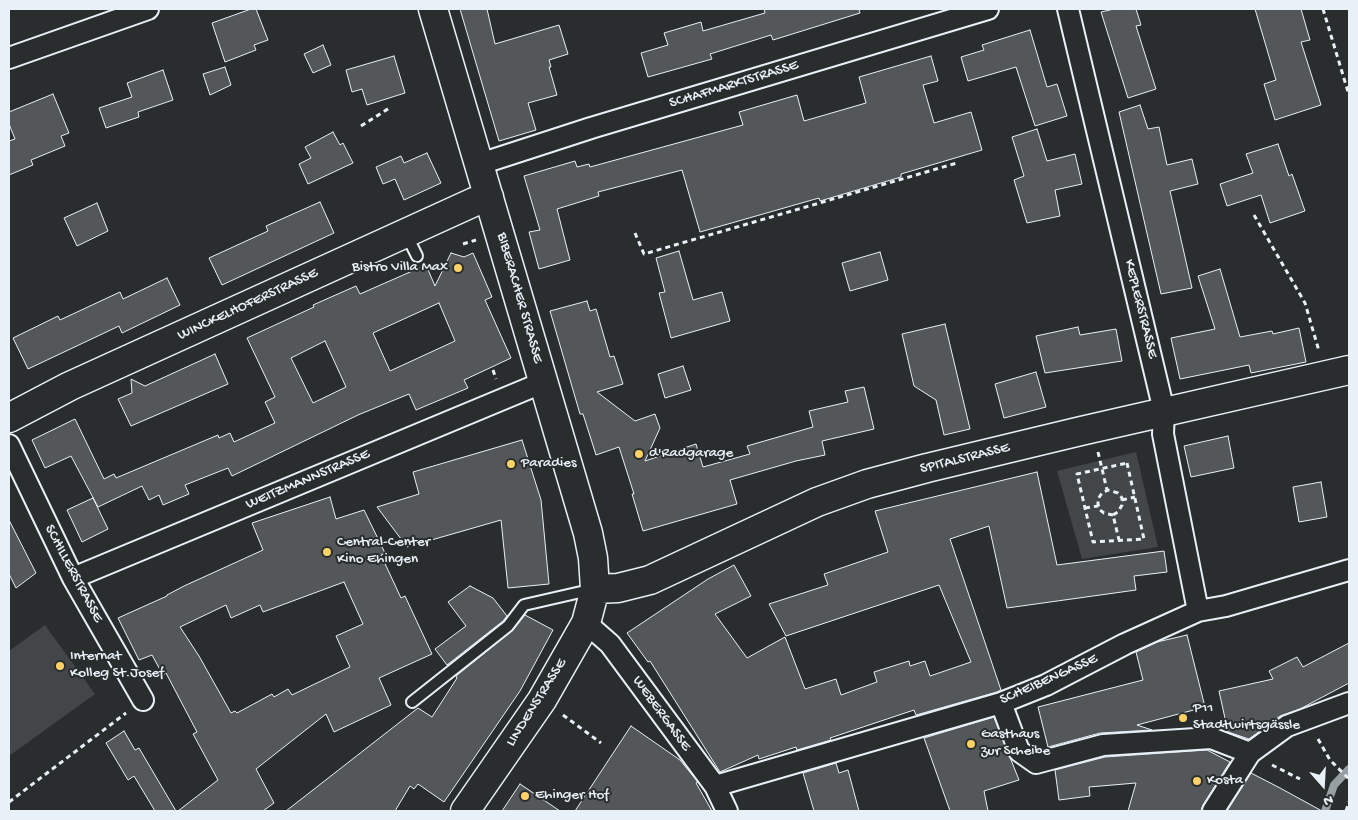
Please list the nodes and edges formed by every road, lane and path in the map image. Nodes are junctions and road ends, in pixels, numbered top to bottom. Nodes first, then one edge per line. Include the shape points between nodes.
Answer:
1 (148, 9) edge
2 (433, 9) edge
3 (988, 9) edge
4 (1068, 9) edge
5 (1323, 9) edge
6 (9, 58) edge
7 (1349, 95) edge
8 (391, 107) dead end
9 (361, 126) dead end
10 (957, 163) dead end
11 (480, 164) junction
12 (489, 197) junction
13 (1254, 215) dead end
14 (635, 233) dead end
15 (1338, 373) edge
16 (544, 382) junction
17 (1164, 411) junction
18 (9, 418) edge
19 (9, 445) edge
20 (1099, 458) dead end
21 (1102, 469) junction
22 (1106, 490) junction
23 (1135, 498) junction
24 (1122, 500) junction
25 (1098, 506) junction
26 (1085, 508) junction
27 (1113, 515) junction
28 (1119, 540) junction
29 (1349, 570) edge
30 (73, 578) junction
31 (594, 589) junction
32 (1198, 611) junction
33 (586, 623) junction
34 (143, 700) joint
35 (542, 700) junction
36 (412, 702) dead end
37 (1001, 703) junction
38 (1349, 703) edge
39 (601, 742) dead end
40 (1250, 753) junction
41 (1330, 760) dead end
42 (1300, 779) dead end
43 (1349, 780) edge
44 (715, 786) junction
45 (9, 802) edge
46 (1349, 802) edge
47 (465, 811) edge
48 (728, 811) edge
49 (1213, 811) edge
50 (1346, 811) edge

1 - 6 street
2 - 11 street, BIBERACHER STRASSE
3 - 11 street, SCHAFMARKTSTRASSE
4 - 17 street, KEPLERSTRASSE
5 - 7 path
8 - 9 path
10 - 14 path via 644,254
11 - 12 street, BIBERACHER STRASSE
12 - 16 street, BIBERACHER STRASSE
12 - 18 street, WINCKELHOFERSTRASSE via 412,244 70,386
13 - 15 path via 1305,304
15 - 17 street, SPITALSTRASSE
16 - 30 street, WEITZMANNSTRASSE
16 - 31 street, BIBERACHER STRASSE via 588,533
17 - 31 street, SPITALSTRASSE via 867,484 817,502 650,580 618,588
17 - 32 street, KEPLERSTRASSE via 1163,434
19 - 30 street, SCHILLERSTRASSE
20 - 21 path
21 - 22 path
21 - 23 path via 1127,463
21 - 26 path via 1077,474
22 - 24 path via 1118,493
22 - 25 path via 1098,499
23 - 24 path
23 - 28 path via 1144,539
24 - 27 path via 1118,512
25 - 26 path
25 - 27 path via 1104,513
26 - 28 path via 1093,542
27 - 28 path
29 - 32 street, SCHEIBENGASSE via 1226,606
30 - 34 street, SCHILLERSTRASSE
31 - 33 street, LINDENSTRASSE
31 - 36 lane via 524,605 508,626
32 - 37 street, SCHEIBENGASSE via 1046,685
33 - 35 street, LINDENSTRASSE
33 - 44 street, WEBERGASSE via 610,644
34 - 45 path
35 - 39 path
35 - 47 street, LINDENSTRASSE
37 - 40 street via 1019,750 1036,762 1103,745 1211,738
37 - 44 street, SCHEIBENGASSE
38 - 40 street via 1287,726
40 - 42 path
40 - 49 street
41 - 43 path
44 - 48 street, WEBERGASSE
46 - 50 path

